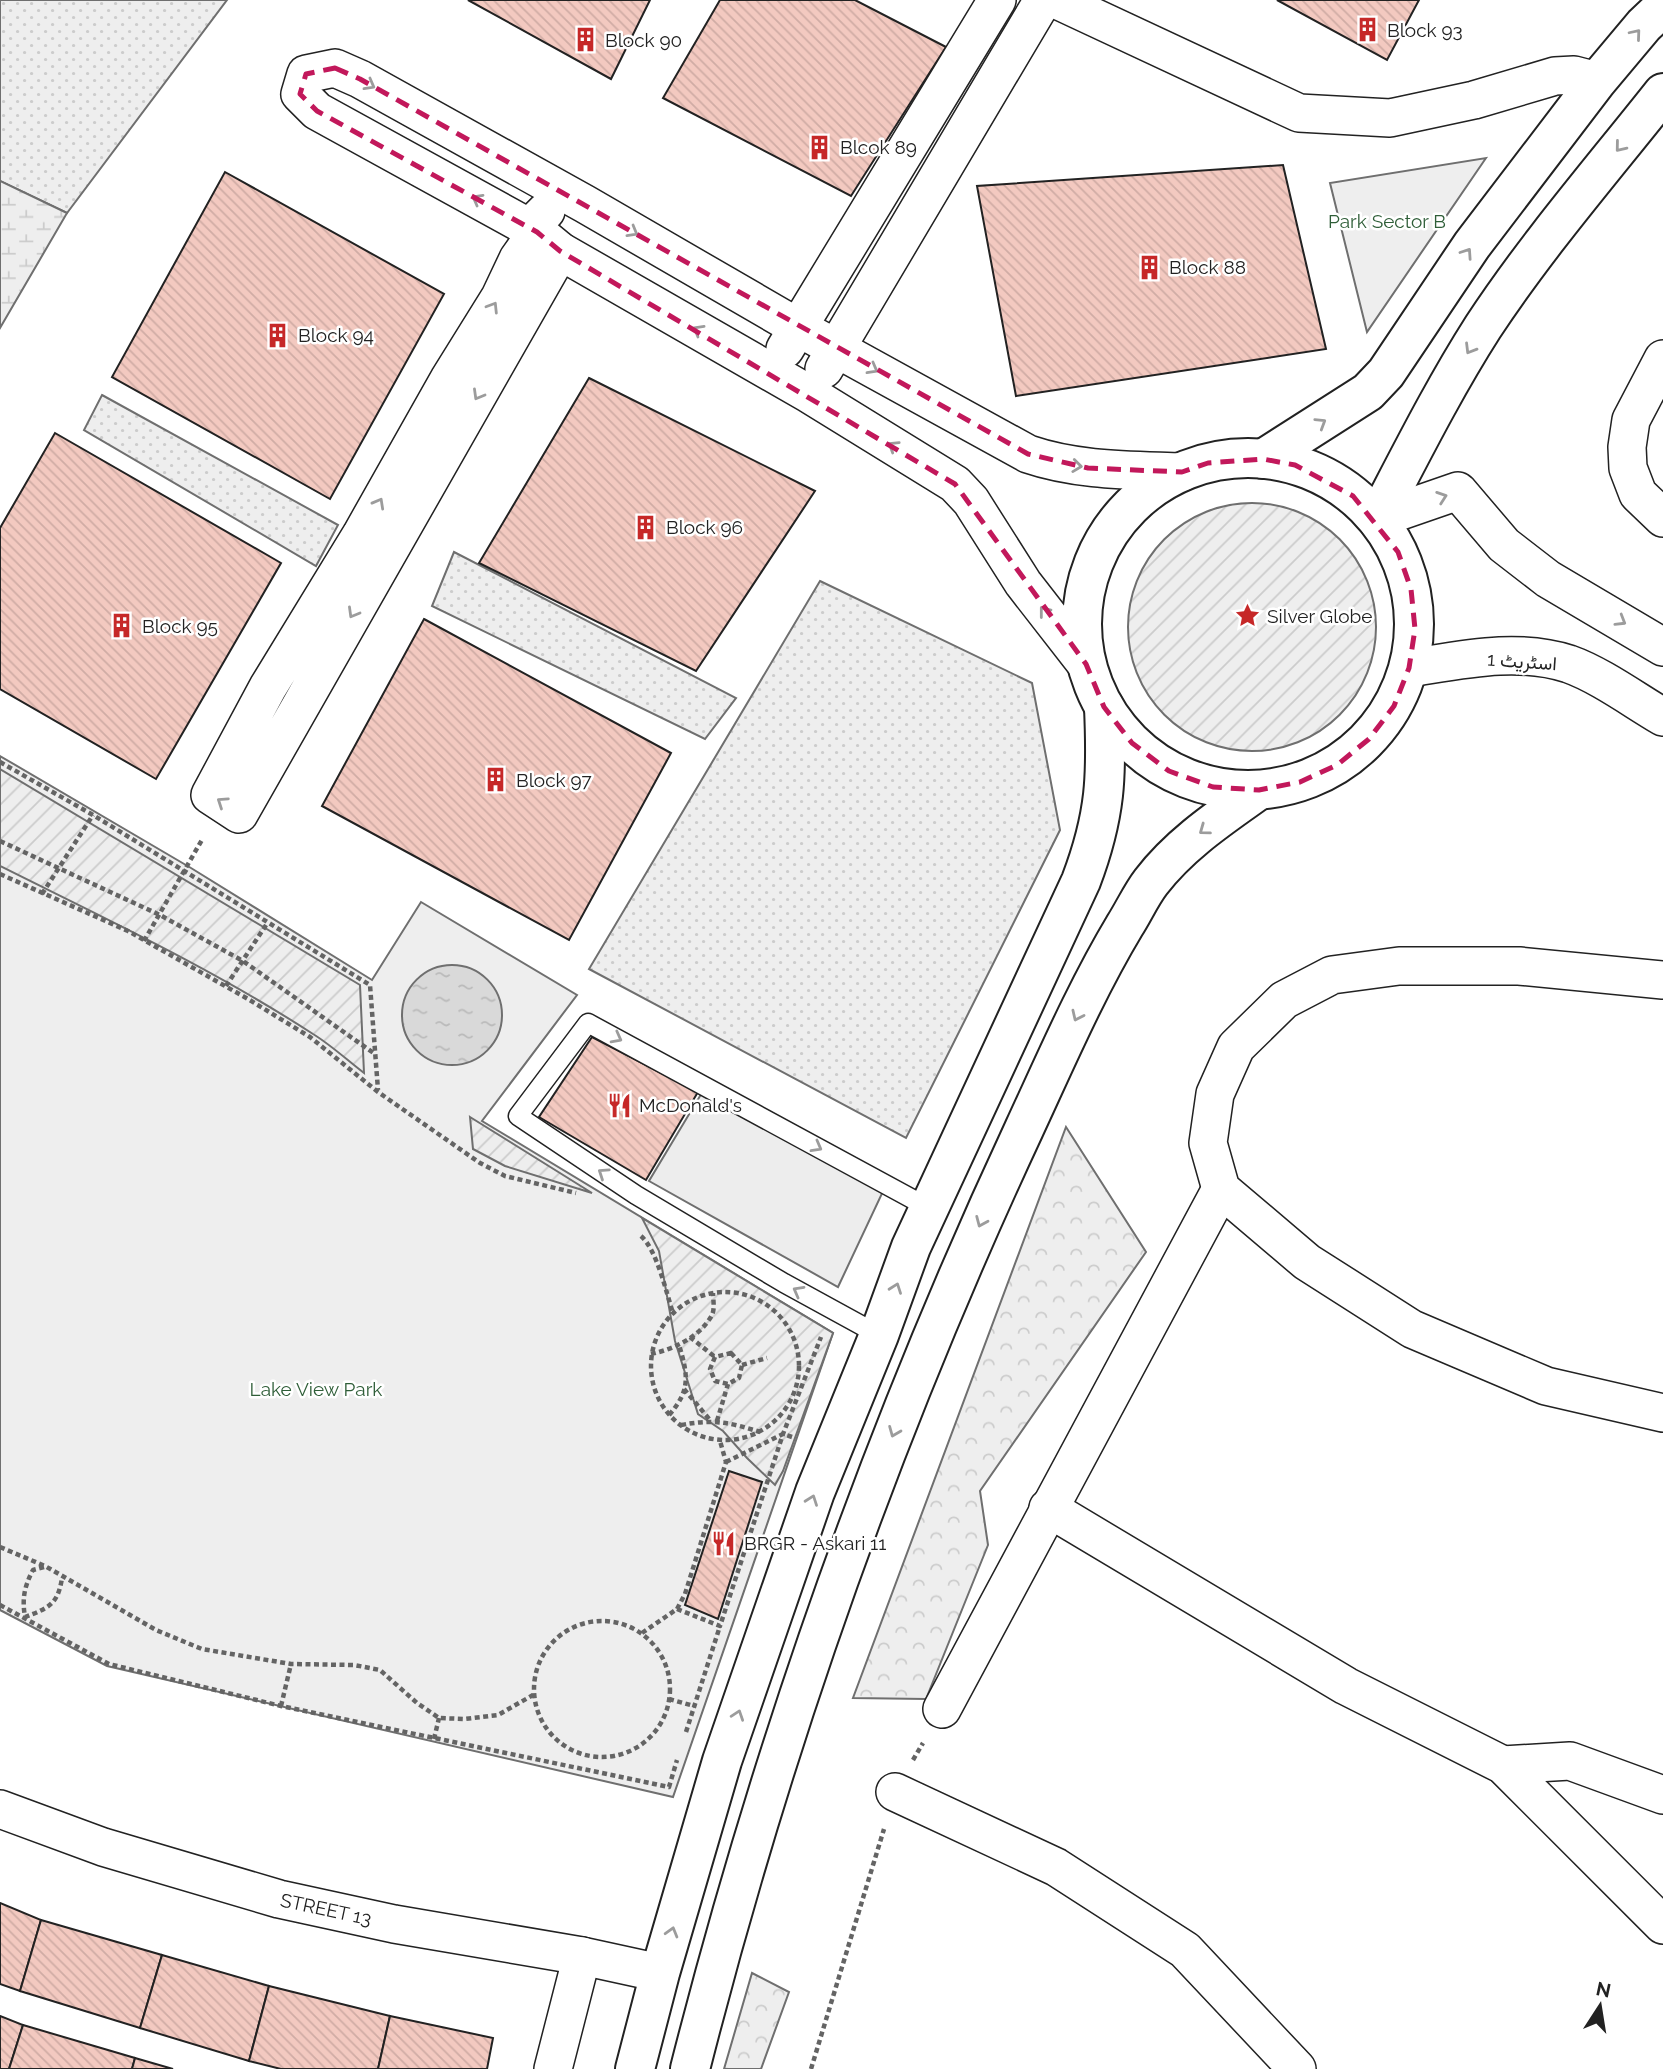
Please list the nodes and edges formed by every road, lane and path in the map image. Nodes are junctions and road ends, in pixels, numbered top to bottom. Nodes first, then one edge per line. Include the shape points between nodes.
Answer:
1 (998, 0) edge
2 (1043, 0) edge
3 (1057, 0) edge
4 (1663, 7) edge
5 (1597, 81) junction
6 (1663, 93) edge
7 (585, 204) junction
8 (549, 241) junction
9 (799, 328) junction
10 (836, 349) junction
11 (1663, 359) edge
12 (770, 372) junction
13 (809, 394) junction
14 (1263, 459) junction
15 (1182, 472) junction
16 (1663, 518) edge
17 (1377, 519) junction
18 (1663, 646) edge
19 (1086, 664) junction
20 (1409, 668) junction
21 (1104, 707) junction
22 (1663, 717) edge
23 (0, 762) edge
24 (1259, 790) junction
25 (224, 804) joint
26 (93, 815) junction
27 (0, 841) edge
28 (58, 868) junction
29 (185, 873) junction
30 (0, 874) edge
31 (42, 894) junction
32 (160, 915) junction
33 (268, 922) junction
34 (145, 941) junction
35 (243, 961) junction
36 (1663, 980) edge
37 (226, 986) junction
38 (376, 1055) junction
39 (379, 1092) junction
40 (1221, 1189) junction
41 (579, 1194) dead end
42 (929, 1208) junction
43 (636, 1231) dead end
44 (713, 1292) junction
45 (673, 1313) junction
46 (816, 1328) dead end
47 (879, 1335) junction
48 (690, 1337) junction
49 (679, 1345) junction
50 (651, 1354) junction
51 (715, 1357) junction
52 (767, 1358) dead end
53 (742, 1365) junction
54 (728, 1384) junction
55 (684, 1388) junction
56 (1663, 1413) edge
57 (668, 1415) junction
58 (710, 1420) junction
59 (778, 1420) junction
60 (717, 1421) junction
61 (680, 1426) junction
62 (760, 1432) junction
63 (783, 1434) junction
64 (720, 1440) junction
65 (805, 1440) dead end
66 (726, 1462) junction
67 (1048, 1508) junction
68 (0, 1548) edge
69 (44, 1566) junction
70 (62, 1577) junction
71 (0, 1605) edge
72 (677, 1609) junction
73 (25, 1618) junction
74 (720, 1626) junction
75 (642, 1633) junction
76 (291, 1664) junction
77 (533, 1695) junction
78 (669, 1699) junction
79 (281, 1706) junction
80 (694, 1706) junction
81 (942, 1709) joint
82 (439, 1718) junction
83 (434, 1739) junction
84 (683, 1741) dead end
85 (680, 1752) dead end
86 (592, 1757) junction
87 (1503, 1765) junction
88 (589, 1770) junction
89 (895, 1792) junction
90 (1663, 1795) edge
91 (0, 1809) edge
92 (1663, 1925) edge
93 (582, 1956) junction
94 (660, 1973) junction
95 (553, 2069) edge
96 (635, 2069) edge
97 (690, 2069) edge
98 (811, 2069) edge
99 (1297, 2069) edge

1 - 9 street
2 - 10 street
3 - 5 street via 1299,113 1390,118 1555,76
5 -> 4 street
14 -> 5 street via 1368,392 1386,373 1472,245
6 -> 17 street via 1484,326
7 - 8 street via 561,201 540,218
8 -> 7 street via 317,111 300,94 306,74 335,68 360,79
7 -> 9 street
12 -> 8 street
8 - 25 street via 374,544 239,814
9 - 10 street
9 - 12 street
10 - 13 street
10 -> 15 street via 1028,454 1088,468
11 - 16 street via 1631,420 1628,447 1628,468 1638,494
12 - 13 street
19 -> 13 street via 955,484
14 - 15 street via 1236,458
14 - 17 street via 1326,478
15 - 19 street via 1149,491 1120,518 1099,551 1084,600
17 -> 18 street via 1458,491 1504,545 1548,579
17 - 20 street via 1398,552 1411,589 1415,629
19 - 21 street
20 - 22 street, اسٹریٹ 1 via 1492,656 1537,657 1570,664
20 - 24 street via 1394,706 1369,739 1337,765 1300,782
21 - 24 street via 1132,743 1169,771 1213,787
21 - 42 street via 1107,770 1094,845
23 - 26 path
24 -> 97 street via 1194,836 1151,882 1102,964 982,1219 877,1474 808,1666 756,1828
25 - 29 path
26 - 28 path
26 - 29 path
27 - 28 path
28 - 31 path
28 - 32 path
29 - 32 path
29 - 33 path
30 - 31 path
31 - 34 path
32 - 34 path
32 - 35 path
33 - 35 path
33 - 38 path via 370,985
34 - 37 path
35 - 37 path
35 - 38 path
36 - 40 street via 1519,966 1399,966 1332,975 1284,1000 1236,1047 1214,1094 1208,1143
37 - 39 path via 310,1037
38 - 39 path
39 - 41 path via 505,1176
40 - 56 street via 1307,1262 1412,1329 1546,1386
40 - 67 street
47 -> 42 street
47 -> 42 lane via 636,1195 518,1116 588,1023
43 - 45 path via 646,1239
44 - 45 path via 692,1299
44 - 48 path via 713,1313
44 - 59 path via 744,1294 772,1308 796,1342 799,1383
45 - 50 path
46 - 63 path via 821,1336 819,1346
94 -> 47 street via 722,1761 815,1492
48 - 49 path
48 - 51 path
49 - 50 path
49 - 55 path via 686,1370
50 - 57 path via 651,1376
51 - 53 path via 731,1353
51 - 54 path via 710,1368 715,1381
52 - 53 path
53 - 54 path via 739,1378
54 - 60 path
55 - 57 path via 681,1401
55 - 58 path
57 - 61 path
58 - 60 path
58 - 61 path
59 - 62 path
59 - 63 path
60 - 62 path
61 - 64 path
62 - 64 path
63 - 65 path
63 - 66 path
63 - 74 path
64 - 66 path
66 - 72 path
67 - 81 street
67 - 87 street via 1346,1686
68 - 69 path
69 - 70 path
69 - 73 path via 33,1570 26,1583 22,1600
70 - 73 path via 60,1592 49,1608
70 - 76 path via 156,1630 202,1649
71 - 73 path
72 - 74 path
72 - 75 path
73 - 79 path via 109,1664
74 - 80 path
75 - 77 path via 605,1620 567,1629 540,1657
75 - 78 path via 662,1656 671,1684
76 - 79 path
76 - 82 path via 380,1670
77 - 82 path via 498,1715
77 - 86 path via 543,1724 564,1746
78 - 80 path
78 - 86 path via 666,1714 649,1740 623,1755
79 - 83 path
80 - 84 path
81 - 89 path
82 - 83 path
83 - 88 path
85 - 88 path via 668,1787
86 - 88 path
87 - 90 street via 1570,1761
87 - 92 street
89 - 98 path
89 - 99 street via 1056,1867 1185,1950
91 - 93 street, STREET 13 via 103,1847 279,1899
93 - 94 street, STREET 13
93 - 95 street
94 - 96 street

